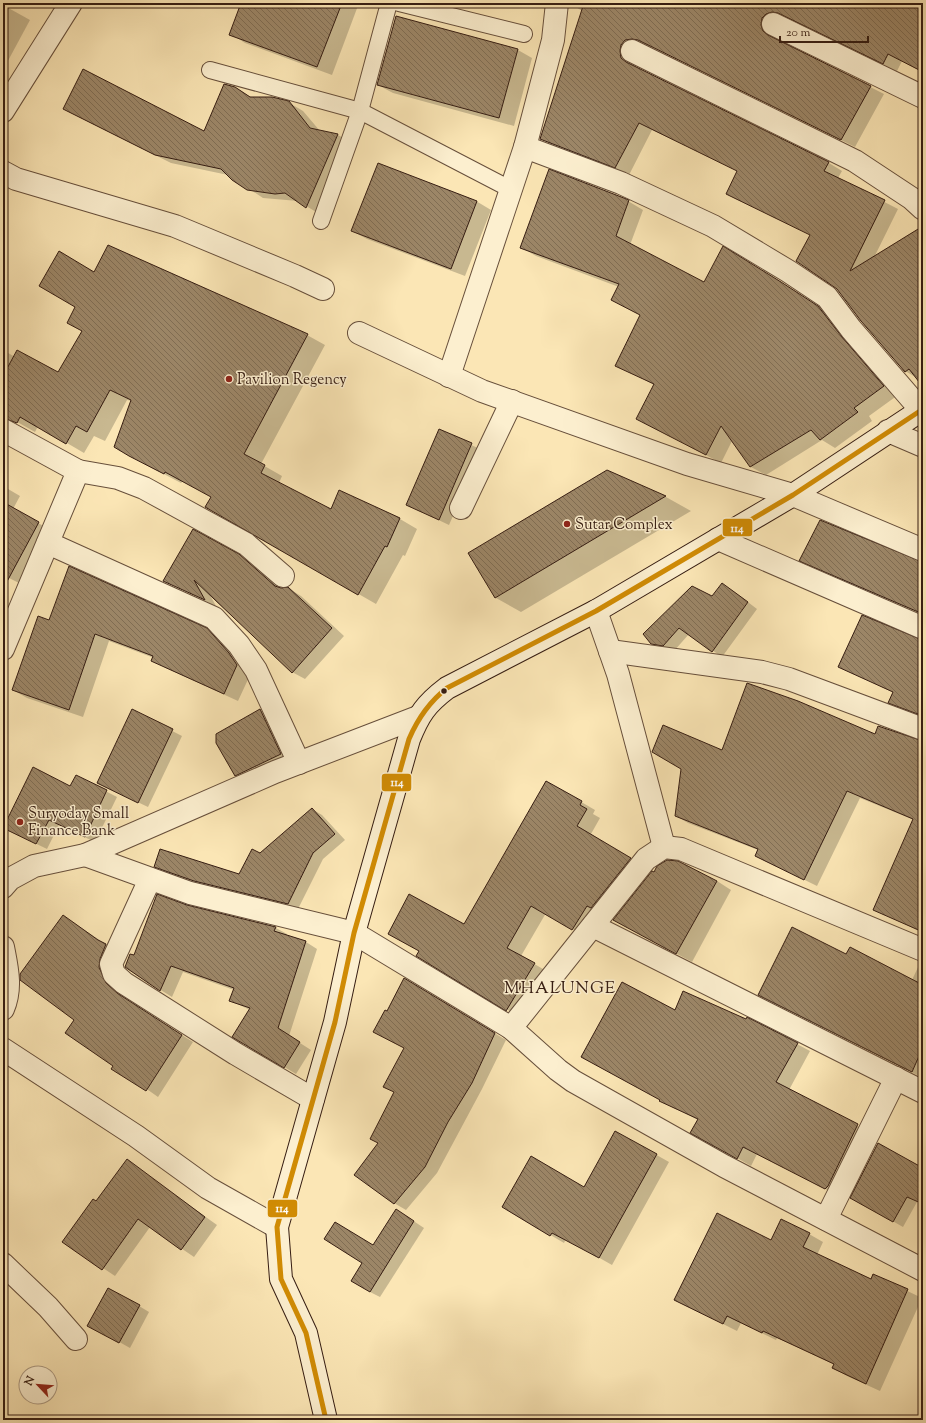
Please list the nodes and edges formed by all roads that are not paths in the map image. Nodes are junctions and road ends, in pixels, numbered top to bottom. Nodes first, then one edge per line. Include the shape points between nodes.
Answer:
1 (71, 3) edge
2 (388, 3) edge
3 (399, 3) edge
4 (558, 3) edge
5 (773, 24) dead end
6 (524, 34) dead end
7 (632, 51) dead end
8 (210, 70) dead end
9 (923, 97) edge
10 (3, 111) edge
11 (360, 111) junction
12 (525, 147) junction
13 (3, 172) edge
14 (512, 190) junction
15 (923, 209) edge
16 (321, 221) dead end
17 (323, 289) dead end
18 (359, 333) dead end
19 (449, 376) junction
20 (512, 401) junction
21 (922, 409) edge
22 (3, 430) edge
23 (888, 431) junction
24 (923, 446) edge
25 (78, 471) junction
26 (793, 495) junction
27 (461, 508) dead end
28 (718, 539) junction
29 (48, 543) junction
30 (923, 550) edge
31 (283, 576) dead end
32 (596, 611) junction
33 (923, 628) edge
34 (3, 649) edge
35 (610, 651) junction
36 (418, 717) junction
37 (923, 729) edge
38 (299, 763) junction
39 (664, 847) junction
40 (86, 855) junction
41 (150, 879) junction
42 (3, 887) edge
43 (593, 926) junction
44 (354, 933) junction
45 (3, 947) edge
46 (923, 950) edge
47 (3, 1009) edge
48 (511, 1028) junction
49 (3, 1049) edge
50 (896, 1078) junction
51 (923, 1092) edge
52 (313, 1099) junction
53 (826, 1219) junction
54 (277, 1228) junction
55 (3, 1264) edge
56 (923, 1270) edge
57 (76, 1339) dead end
58 (326, 1420) edge

1 - 10 street
2 - 11 lane
3 - 6 lane
4 - 12 street via 553,40
5 - 9 street
7 - 15 street via 855,161 911,198
8 - 11 lane
11 - 14 lane
11 - 16 lane
12 - 14 street
12 - 21 street via 588,169 713,226 788,271 827,297
13 - 17 street via 16,179 175,226
14 - 19 street
18 - 19 street
19 - 20 street
20 - 26 street via 687,464
20 - 27 street
21 - 23 street
22 - 25 street
23 - 24 street
23 - 26 street
25 - 29 street
25 - 31 street via 118,478 144,488 246,544
26 - 28 street
26 - 30 street
28 - 32 street
28 - 33 street
29 - 34 street
29 - 38 street via 214,618 239,645 256,670
32 - 35 street
32 - 36 street via 447,688 433,699
35 - 37 street via 762,672 789,679
35 - 39 street
36 - 38 street
36 - 44 street via 409,739
38 - 40 street
39 - 43 street via 646,860
39 - 46 street via 681,849
40 - 41 street
40 - 42 street via 34,866 10,879
41 - 44 street via 190,893
41 - 52 street via 111,964 114,974 157,1004
43 - 48 street
43 - 50 street
44 - 48 street
44 - 52 street via 335,1022
45 - 47 street via 9,974
48 - 53 street via 573,1081 724,1166
49 - 54 street via 136,1136 208,1188
50 - 51 street
50 - 53 street
52 - 54 street
53 - 56 street
54 - 58 street via 281,1279 306,1333
55 - 57 street via 48,1306

